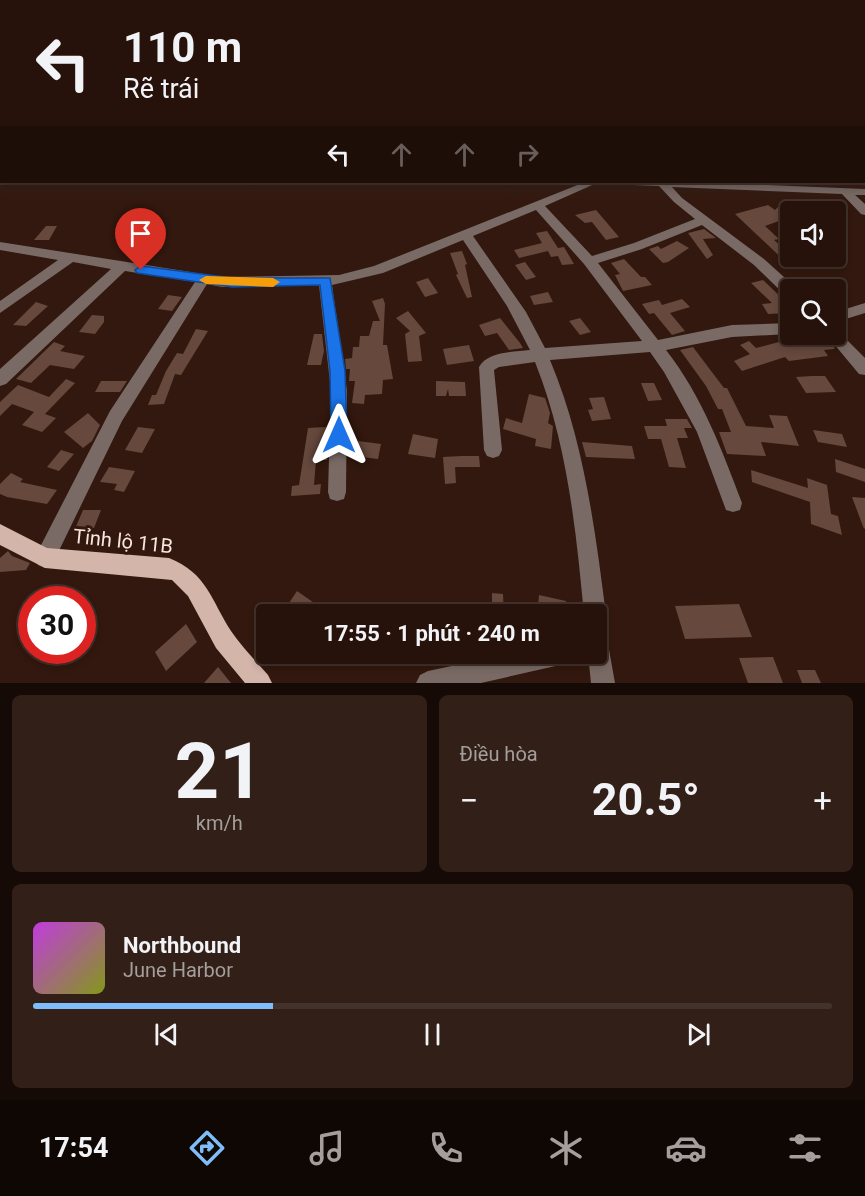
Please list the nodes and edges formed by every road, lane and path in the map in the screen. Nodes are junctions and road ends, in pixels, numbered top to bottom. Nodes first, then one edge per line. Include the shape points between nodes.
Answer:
1 (591, 183) edge
2 (648, 183) edge
3 (663, 184) junction
4 (845, 191) junction
5 (865, 192) edge
6 (538, 205) junction
7 (865, 211) edge
8 (705, 219) junction
9 (465, 234) junction
10 (0, 246) edge
11 (70, 258) junction
12 (589, 261) junction
13 (121, 267) junction
14 (203, 280) junction
15 (325, 281) junction
16 (780, 282) edge
17 (0, 308) edge
18 (865, 308) edge
19 (846, 314) edge
20 (780, 329) edge
21 (656, 345) junction
22 (844, 345) edge
23 (539, 355) junction
24 (865, 369) edge
25 (0, 380) edge
26 (493, 450) dead end
27 (337, 492) dead end
28 (733, 503) dead end
29 (0, 534) edge
30 (45, 558) junction
31 (594, 604) edge
32 (514, 664) edge
33 (600, 664) edge
34 (260, 683) edge
35 (428, 683) edge
36 (603, 683) edge

1 - 6 street
2 - 3 street
3 - 4 street
3 - 8 street
4 - 5 street
4 - 7 street
6 - 9 street
6 - 12 street
8 - 12 street
8 - 16 street
9 - 15 street via 368,274
9 - 23 street via 521,319
10 - 11 street
11 - 13 street
11 - 17 street
12 - 21 street
13 - 14 street
13 - 25 street
14 - 15 street
14 - 30 street via 116,416
15 - 27 street via 339,391
18 - 19 street
20 - 21 street via 724,332
21 - 23 street
21 - 28 street via 695,409
22 - 24 street
23 - 26 street via 496,362 488,367
23 - 31 street via 561,414 576,475
29 - 30 main road, Tỉnh lộ 11B
30 - 34 main road, Tỉnh lộ 11B via 179,571 192,582 224,640
32 - 35 street
33 - 36 street

